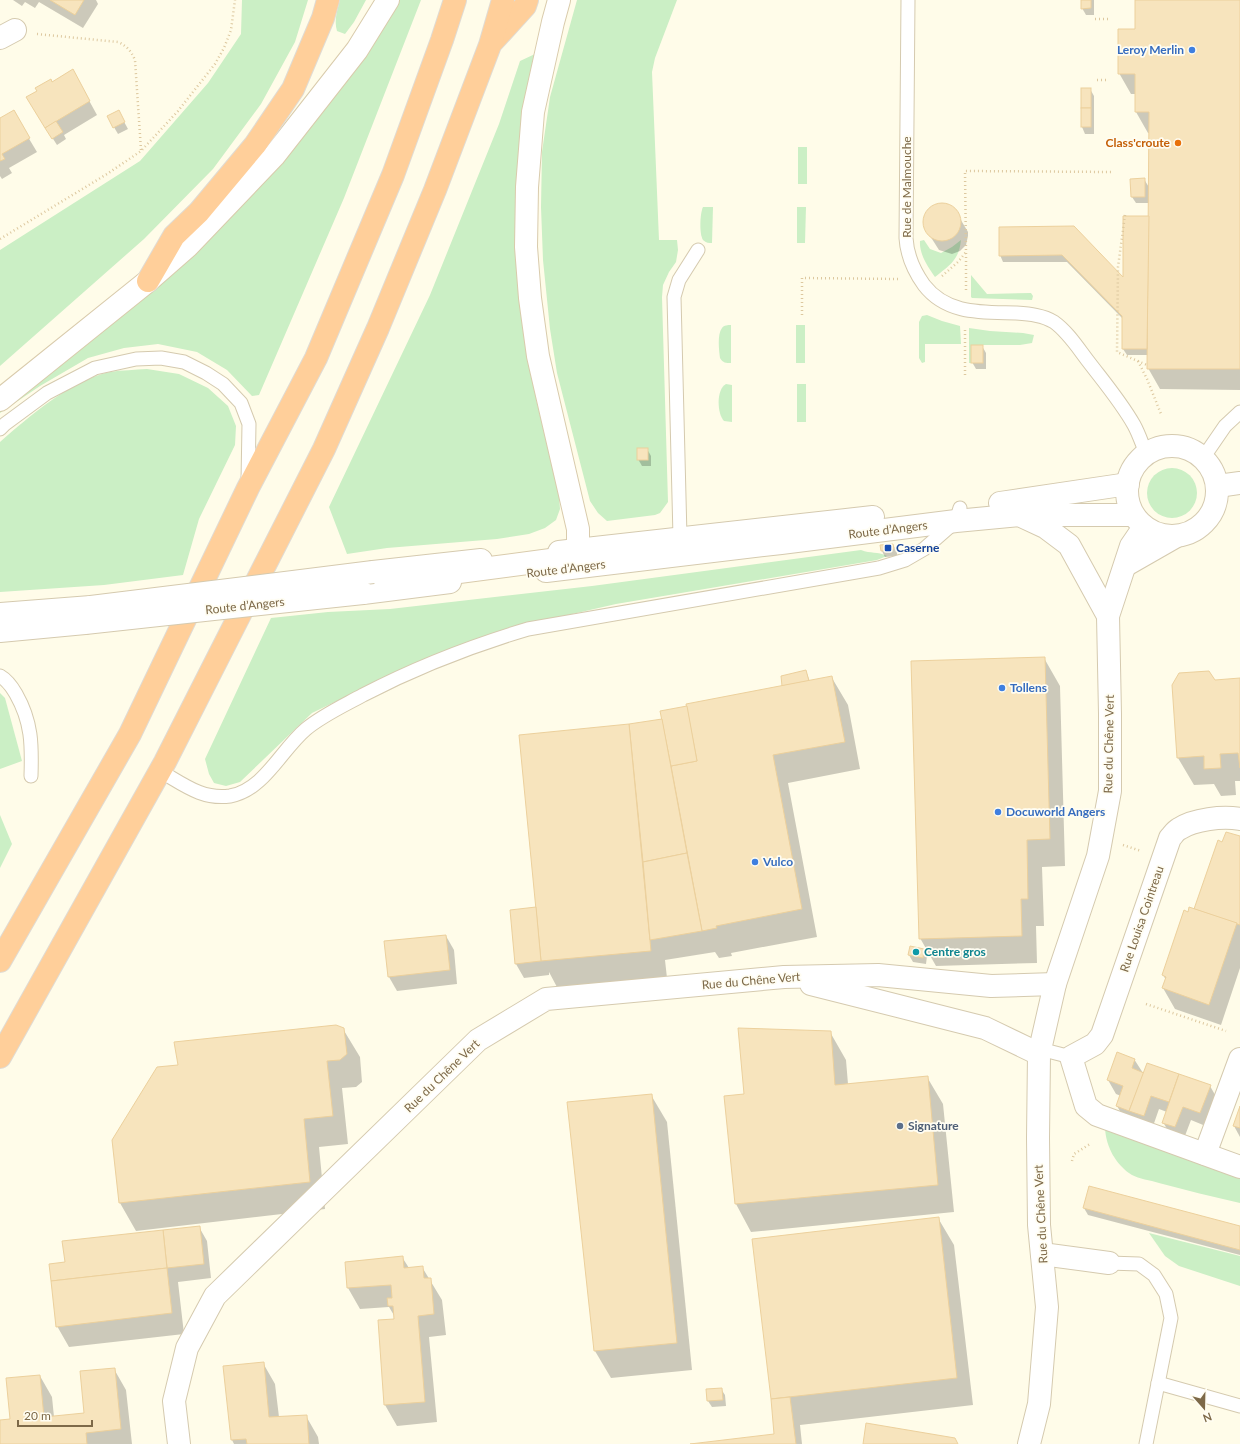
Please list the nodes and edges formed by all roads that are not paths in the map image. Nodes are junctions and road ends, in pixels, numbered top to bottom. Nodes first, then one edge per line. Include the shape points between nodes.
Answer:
1 (328, 0) edge
2 (388, 0) edge
3 (455, 0) edge
4 (503, 0) edge
5 (527, 0) edge
6 (559, 0) edge
7 (908, 0) edge
8 (490, 45) junction
9 (698, 250) dead end
10 (148, 281) junction
11 (0, 400) edge
12 (1240, 412) edge
13 (0, 429) edge
14 (1146, 453) junction
15 (1203, 458) junction
16 (1240, 483) edge
17 (1128, 484) junction
18 (1218, 486) junction
19 (248, 488) junction
20 (958, 515) junction
21 (1018, 515) junction
22 (1138, 521) junction
23 (680, 537) junction
24 (1175, 537) junction
25 (733, 541) junction
26 (578, 550) junction
27 (1126, 565) junction
28 (430, 584) junction
29 (0, 614) edge
30 (88, 615) junction
31 (1108, 616) junction
32 (0, 631) edge
33 (0, 676) edge
34 (160, 771) junction
35 (31, 776) dead end
36 (1240, 819) edge
37 (0, 961) edge
38 (784, 977) junction
39 (1055, 984) junction
40 (1040, 1051) junction
41 (0, 1056) edge
42 (1071, 1057) junction
43 (1240, 1059) edge
44 (1205, 1154) junction
45 (1240, 1167) edge
46 (1042, 1254) junction
47 (1109, 1263) joint
48 (1158, 1383) junction
49 (1240, 1406) edge
50 (179, 1444) edge
51 (1029, 1444) edge
52 (1146, 1444) edge

1 - 10 highway via 293,89 255,144 199,212 174,236
2 - 10 street via 357,50 274,156 188,246
3 - 19 highway via 393,175 319,351
4 - 8 highway
5 - 8 highway via 525,6
6 - 26 street via 533,112 527,187 526,247 538,356 578,529
7 - 14 lane, Rue de Malmouche via 906,238 910,257 920,280 936,297 966,311 1027,314 1042,316 1054,322 1065,332 1117,399 1134,426
8 - 34 highway via 435,190 324,449
9 - 23 lane via 679,280 674,297
10 - 11 street
12 - 15 lane via 1225,426
13 - 19 lane via 47,393 95,368 136,359 161,358 184,362 223,384 241,403 249,424
14 - 15 street via 1162,446 1173,445 1188,448
14 - 17 street via 1135,464
15 - 18 street via 1214,471
16 - 18 street
17 - 20 street, Route d’Angers
17 - 22 street via 1127,496
18 - 24 street via 1215,508 1202,526
19 - 37 highway via 130,734
20 - 21 street, Route d’Angers
20 - 25 street, Route d’Angers via 869,517 780,535
20 - 34 lane via 924,549 905,560 880,568 528,629 501,637 385,684 326,714 305,730 259,782 230,796 199,793
21 - 22 street, Route d’Angers
21 - 31 street, Rue du Chêne Vert via 1045,527 1070,545
22 - 24 street via 1158,534
22 - 27 street, Rue du Chêne Vert
23 - 25 street, Route d’Angers
23 - 26 street, Route d’Angers
24 - 27 street
25 - 28 street, Route d’Angers
26 - 28 street via 573,557 459,572
26 - 30 street, Route d’Angers, bridge via 373,572
27 - 31 street, Rue du Chêne Vert
28 - 30 street, Route d’Angers, bridge via 363,593
29 - 30 street, Route d’Angers
30 - 32 street, Route d’Angers
31 - 39 street, Rue du Chêne Vert via 1110,791 1098,856
33 - 35 lane via 13,689 27,717 31,732
34 - 41 highway
36 - 42 street, Rue Louisa Cointreau via 1206,820 1178,829 1170,838 1102,1034 1095,1044
38 - 39 street, Rue du Chêne Vert via 878,975 991,986
38 - 40 street via 985,1028
38 - 50 street, Rue du Chêne Vert via 546,999 478,1040 215,1296 187,1348 174,1401
39 - 40 street, Rue du Chêne Vert
40 - 42 lane
40 - 46 street, Rue du Chêne Vert via 1038,1138
42 - 44 street via 1086,1106 1097,1115
43 - 44 street
44 - 45 street
46 - 47 street
46 - 51 street, Rue du Chêne Vert via 1047,1307 1039,1404
47 - 48 lane via 1139,1264 1154,1275 1166,1294 1171,1318
48 - 49 lane
48 - 52 lane

